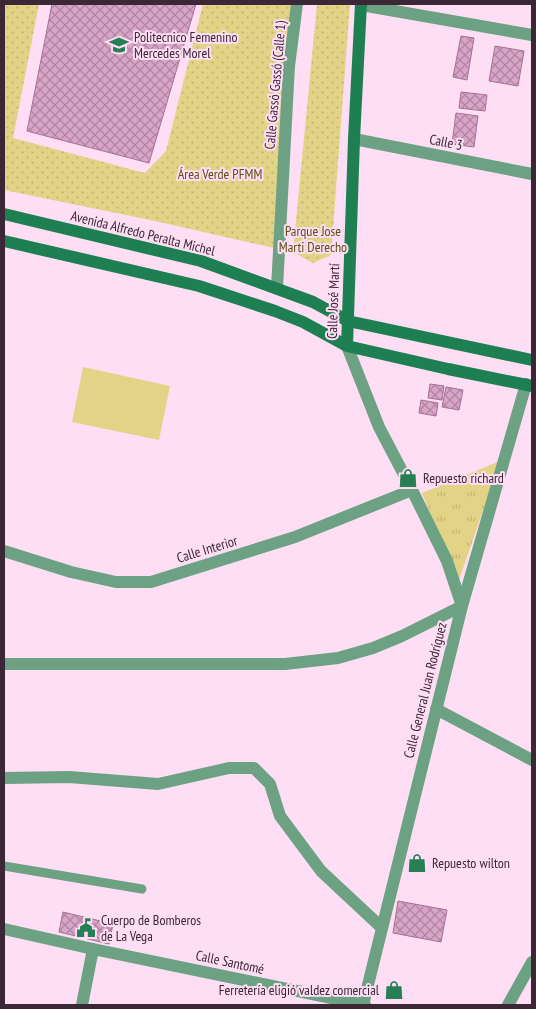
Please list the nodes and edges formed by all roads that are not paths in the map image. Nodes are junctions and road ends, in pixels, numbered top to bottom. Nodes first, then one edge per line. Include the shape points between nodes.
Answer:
1 (297, 4) edge
2 (361, 4) edge
3 (532, 35) edge
4 (354, 139) junction
5 (532, 174) edge
6 (4, 214) edge
7 (4, 241) edge
8 (277, 288) junction
9 (348, 322) junction
10 (347, 346) junction
11 (532, 359) edge
12 (529, 385) edge
13 (412, 490) junction
14 (4, 551) edge
15 (462, 606) junction
16 (4, 664) edge
17 (436, 709) junction
18 (532, 760) edge
19 (4, 778) edge
20 (4, 866) edge
21 (142, 889) dead end
22 (381, 928) junction
23 (4, 929) edge
24 (93, 950) junction
25 (532, 962) edge
26 (82, 1005) edge
27 (364, 1005) edge
28 (508, 1005) edge

1 - 8 street, Calle Gassó Gassó (Calle 1) via 289,66
2 - 3 street
2 - 4 main road, Calle José Martí
4 - 5 street, Calle 3
4 - 9 main road, Calle José Martí
6 - 8 main road, Avenida Alfredo Peralta Michel via 201,261
7 - 10 main road via 199,286 303,322
8 - 9 main road, Avenida Alfredo Peralta Michel via 313,302
9 - 10 main road, Calle José Martí
9 - 11 main road, Avenida Alfredo Peralta Michel
10 - 12 main road
10 - 13 street, Calle José Martí via 378,427
12 - 15 street, Calle General Juan Rodríguez
13 - 14 street, Calle Interior via 295,537 150,582 116,582
13 - 15 street, Calle José Martí via 447,562
15 - 16 street via 402,636 338,658 284,664
15 - 17 street, Calle General Juan Rodríguez
17 - 18 street
17 - 22 street, Calle General Juan Rodríguez
19 - 22 street via 69,777 158,784 229,768 254,768 270,784 280,816 321,871
20 - 21 lane
22 - 27 street, Calle General Juan Rodríguez
23 - 24 street, Calle Santomé
24 - 26 street
24 - 27 street, Calle Santomé
25 - 28 street

